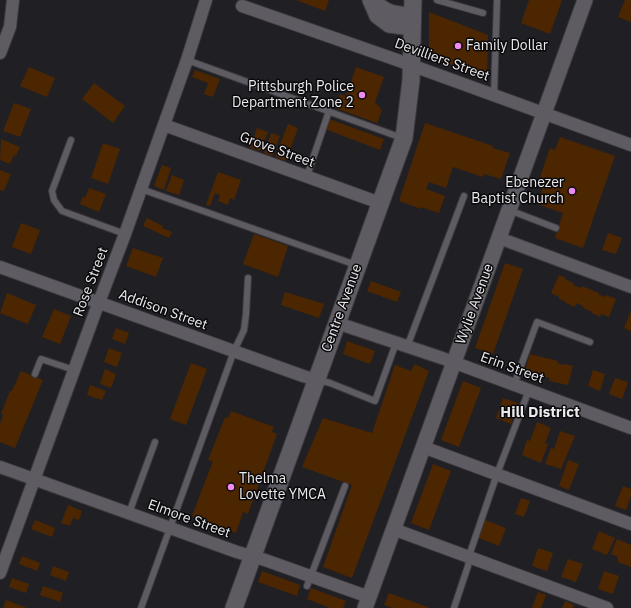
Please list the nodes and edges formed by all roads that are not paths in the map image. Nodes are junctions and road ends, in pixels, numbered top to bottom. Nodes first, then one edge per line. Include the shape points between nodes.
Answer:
1 (13, 0) edge
2 (206, 0) edge
3 (371, 0) edge
4 (437, 0) edge
5 (497, 0) edge
6 (585, 0) edge
7 (242, 6) dead end
8 (483, 13) dead end
9 (412, 15) edge
10 (0, 53) edge
11 (187, 60) junction
12 (411, 65) junction
13 (494, 95) junction
14 (329, 111) junction
15 (544, 114) junction
16 (164, 125) junction
17 (404, 138) junction
18 (70, 140) dead end
19 (631, 143) edge
20 (307, 176) junction
21 (141, 189) junction
22 (464, 196) dead end
23 (380, 203) junction
24 (509, 210) junction
25 (556, 228) dead end
26 (125, 234) junction
27 (499, 238) junction
28 (358, 266) junction
29 (0, 267) edge
30 (248, 278) dead end
31 (631, 286) edge
32 (99, 302) junction
33 (337, 322) junction
34 (590, 342) dead end
35 (396, 343) junction
36 (407, 347) junction
37 (234, 351) junction
38 (454, 362) junction
39 (74, 370) junction
40 (36, 374) dead end
41 (316, 380) junction
42 (514, 385) junction
43 (529, 390) junction
44 (631, 428) edge
45 (155, 442) dead end
46 (423, 447) junction
47 (0, 467) edge
48 (497, 474) junction
49 (34, 479) junction
50 (346, 486) dead end
51 (129, 513) junction
52 (631, 524) edge
53 (170, 528) junction
54 (393, 529) junction
55 (253, 556) junction
56 (470, 558) junction
57 (0, 573) edge
58 (309, 581) junction
59 (367, 603) edge
60 (141, 608) edge
61 (234, 608) edge
62 (454, 608) edge
63 (607, 608) edge

1 - 10 street via 10,27
2 - 11 street, Rose Street
3 - 9 street via 393,14
4 - 8 lane
5 - 13 lane
6 - 15 street, Wylie Avenue
7 - 12 street, Devilliers Street
9 - 12 main road, Centre Avenue
11 - 14 lane
11 - 16 street, Rose Street
12 - 13 street, Devilliers Street
12 - 17 main road, Centre Avenue
13 - 15 street, Devilliers Street
14 - 17 lane
14 - 20 lane
15 - 19 street, Devilliers Street
15 - 24 street, Wylie Avenue
16 - 20 street, Grove Street
16 - 21 street, Rose Street
17 - 23 main road, Centre Avenue
18 - 26 lane via 52,191 54,200 62,210
20 - 23 street, Grove Street
21 - 26 street, Rose Street
21 - 28 lane
22 - 36 lane
23 - 28 main road, Centre Avenue
24 - 25 lane
24 - 27 street, Wylie Avenue
26 - 32 street, Rose Street
27 - 31 street
27 - 38 street, Wylie Avenue
28 - 33 main road, Centre Avenue
29 - 32 street, Addison Street
30 - 37 lane via 244,330
32 - 37 street, Addison Street
32 - 39 street, Rose Street
33 - 35 street, Erin Street
33 - 41 main road, Centre Avenue
34 - 42 lane via 537,322
35 - 36 street, Erin Street
35 - 41 lane via 375,401
36 - 38 street, Erin Street
37 - 41 street, Addison Street
37 - 53 lane
38 - 42 street, Erin Street
38 - 46 street, Wylie Avenue
39 - 40 lane via 40,359
39 - 49 street, Rose Street
41 - 55 main road, Centre Avenue
42 - 43 street, Erin Street
43 - 44 street, Erin Street
43 - 48 lane
45 - 51 lane
46 - 48 street
46 - 54 street, Wylie Avenue
47 - 49 street, Elmore Street
48 - 52 street
48 - 56 lane
49 - 51 street, Elmore Street
49 - 57 street, Rose Street
50 - 58 lane
51 - 53 street, Elmore Street
53 - 55 street, Elmore Street
53 - 60 lane
54 - 56 street
54 - 59 street, Wylie Avenue
55 - 58 street, Elmore Street
55 - 61 main road, Centre Avenue
56 - 62 lane
56 - 63 street
58 - 59 street, Elmore Street

